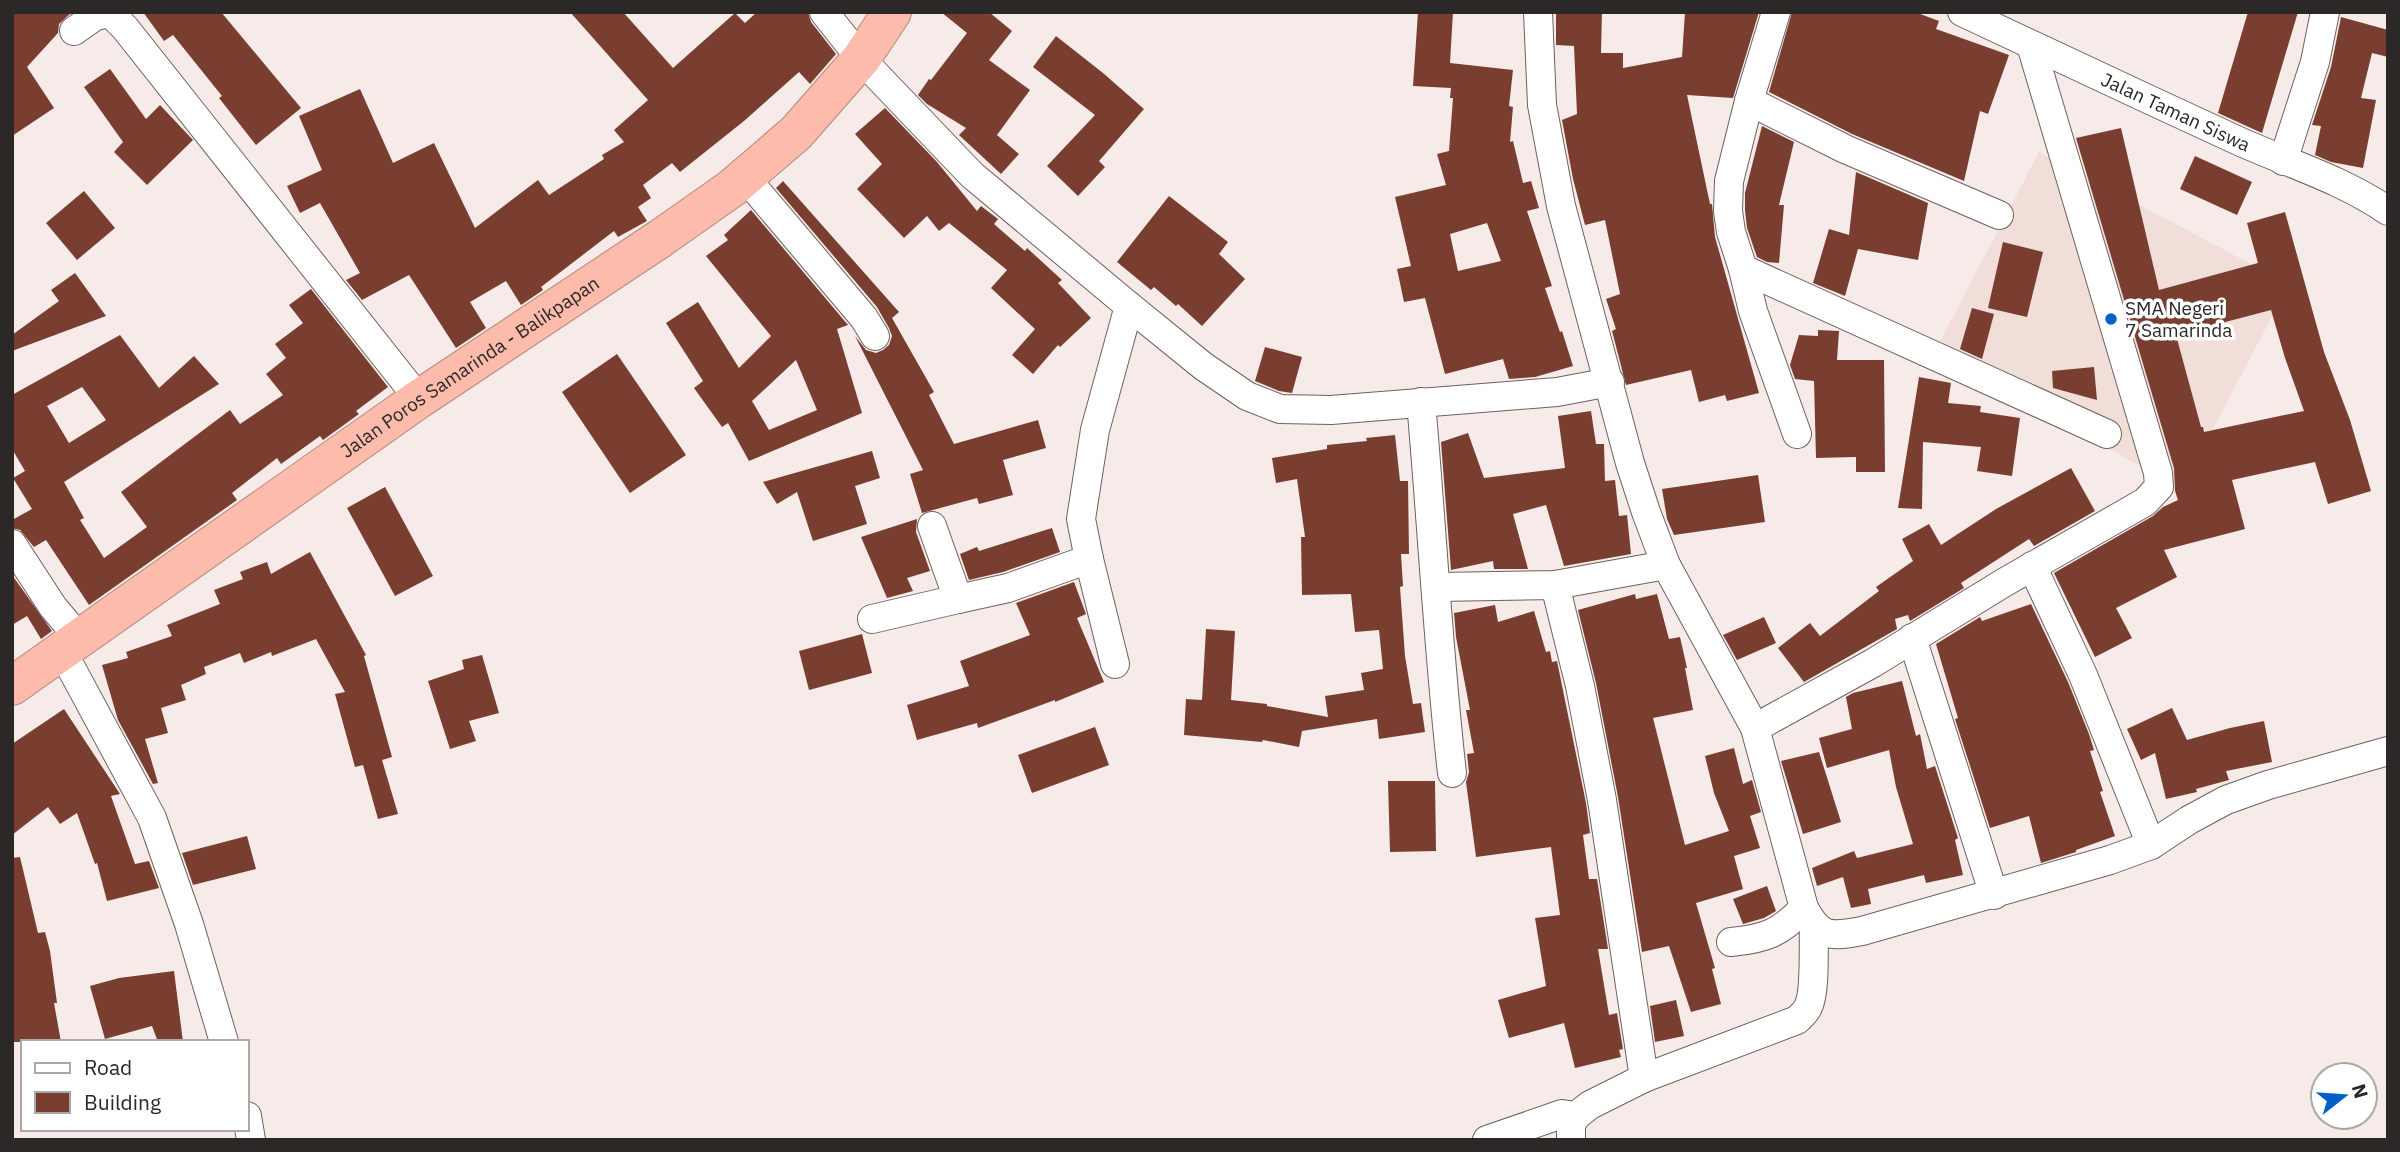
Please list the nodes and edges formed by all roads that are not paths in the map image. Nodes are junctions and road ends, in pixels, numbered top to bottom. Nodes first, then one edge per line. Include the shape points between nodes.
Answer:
1 (824, 12) edge
2 (892, 12) edge
3 (1538, 12) edge
4 (1776, 12) edge
5 (1962, 12) edge
6 (2325, 12) edge
7 (74, 30) dead end
8 (2031, 45) junction
9 (861, 59) junction
10 (1749, 101) junction
11 (2283, 161) junction
12 (745, 177) junction
13 (2381, 206) edge
14 (1999, 215) dead end
15 (1743, 269) junction
16 (1129, 306) junction
17 (875, 336) dead end
18 (1610, 382) junction
19 (419, 399) junction
20 (1421, 402) junction
21 (1797, 434) dead end
22 (2107, 434) dead end
23 (932, 526) dead end
24 (12, 544) edge
25 (1088, 559) junction
26 (1666, 565) junction
27 (2032, 566) junction
28 (1555, 585) junction
29 (1437, 587) junction
30 (958, 599) junction
31 (872, 619) dead end
32 (1912, 638) junction
33 (71, 645) junction
34 (1115, 664) dead end
35 (12, 686) edge
36 (1755, 728) junction
37 (2388, 751) edge
38 (1452, 773) dead end
39 (2151, 845) junction
40 (1994, 894) junction
41 (1809, 917) junction
42 (1731, 942) dead end
43 (223, 1040) edge
44 (1643, 1078) junction
45 (248, 1122) edge
46 (1574, 1128) edge
47 (251, 1140) edge
48 (1488, 1140) edge

1 - 9 street
2 - 9 highway, Jalan Poros Samarinda - Balikpapan
3 - 18 street via 1542,105 1550,152
4 - 10 street
5 - 8 street, Jalan Taman Siswa
6 - 11 street via 2315,62
7 - 19 street via 95,16 110,13 125,28
8 - 11 street, Jalan Taman Siswa
8 - 27 street via 2160,482 2145,502
9 - 12 highway, Jalan Poros Samarinda - Balikpapan via 796,133
9 - 16 street via 971,175
10 - 14 street via 1845,149
10 - 15 street via 1729,191 1731,232
11 - 13 street, Jalan Taman Siswa
12 - 17 street via 864,317
12 - 19 highway, Jalan Poros Samarinda - Balikpapan via 662,238
15 - 21 street via 1753,311
15 - 22 street
16 - 20 street via 1203,366 1262,404 1307,411
16 - 25 street via 1095,430 1081,519
18 - 20 street via 1557,392
18 - 26 street via 1646,512
19 - 33 highway, Jalan Poros Samarinda - Balikpapan
20 - 29 street
23 - 30 street
24 - 33 street via 53,607
25 - 30 street via 1008,588
25 - 34 street
26 - 28 street
26 - 36 street
27 - 32 street
27 - 39 street via 2083,675
28 - 29 street
28 - 44 street via 1602,800
29 - 38 street
30 - 31 street
32 - 36 street
32 - 40 street
33 - 35 highway, Jalan Poros Samarinda - Balikpapan
33 - 43 street via 152,818
36 - 41 street
37 - 39 street via 2226,800
39 - 40 street
40 - 41 street via 1838,936 1828,935
41 - 42 street via 1767,936
41 - 44 street via 1811,995 1802,1016
44 - 46 street via 1590,1105
45 - 47 street
46 - 48 street via 1562,1114

